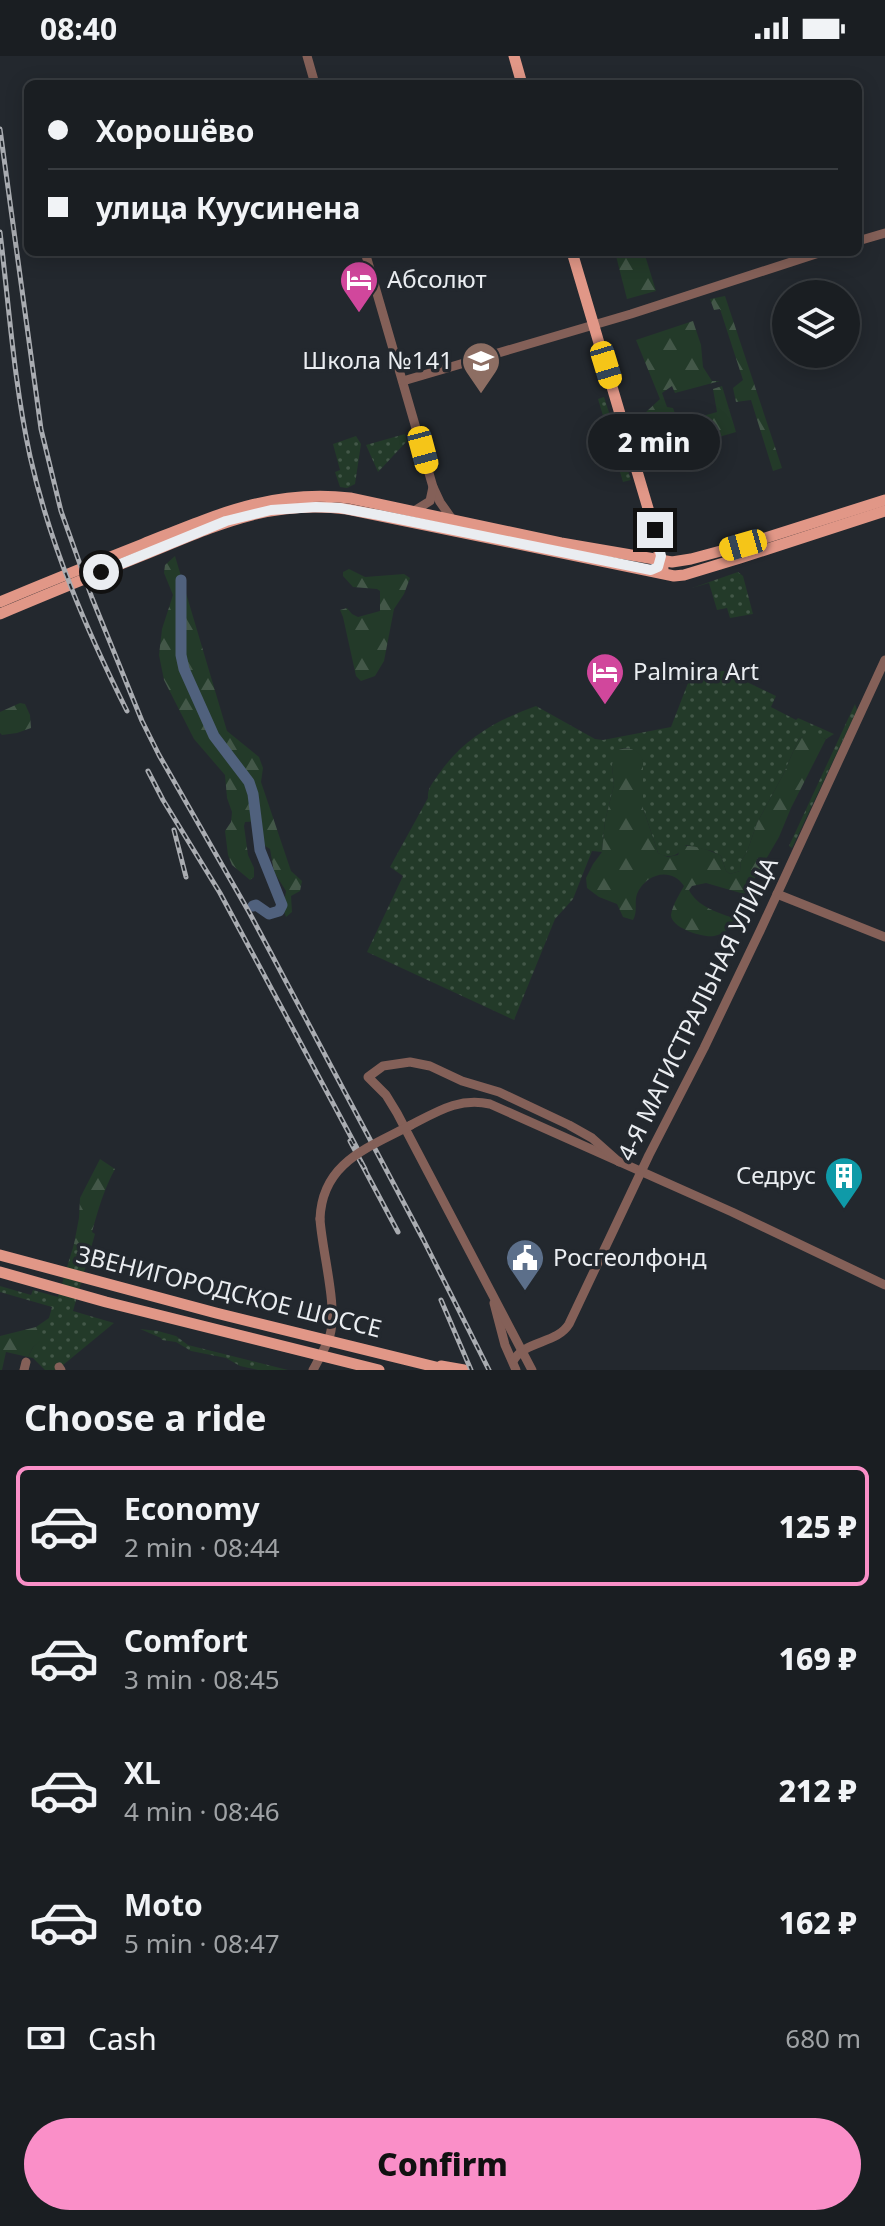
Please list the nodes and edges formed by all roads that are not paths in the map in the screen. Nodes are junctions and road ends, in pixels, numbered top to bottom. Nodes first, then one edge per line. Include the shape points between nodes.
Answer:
1 (307, 56) edge
2 (514, 56) edge
3 (314, 80) edge
4 (521, 80) edge
5 (885, 233) edge
6 (862, 240) edge
7 (366, 256) edge
8 (573, 256) edge
9 (810, 256) edge
10 (594, 325) junction
11 (403, 381) junction
12 (433, 487) junction
13 (885, 500) edge
14 (414, 511) junction
15 (885, 511) edge
16 (452, 519) junction
17 (661, 561) junction
18 (642, 569) junction
19 (672, 575) junction
20 (72, 578) junction
21 (0, 602) edge
22 (0, 614) edge
23 (885, 660) edge
24 (777, 894) junction
25 (885, 937) edge
26 (619, 1162) junction
27 (641, 1172) junction
28 (0, 1255) edge
29 (0, 1272) edge
30 (885, 1285) edge
31 (492, 1292) junction
32 (522, 1351) junction
33 (408, 1360) junction
34 (515, 1365) edge
35 (313, 1370) edge
36 (379, 1370) edge
37 (448, 1370) edge
38 (464, 1370) edge
39 (532, 1370) edge

1 - 3 street
2 - 4 main road
5 - 6 street
7 - 11 street
8 - 10 main road
9 - 10 street
10 - 11 street
10 - 17 main road
11 - 12 street
12 - 14 street via 430,501
12 - 16 street
13 - 17 main road via 691,559
14 - 16 main road
14 - 20 main road via 329,496 260,502 223,512
15 - 19 main road
16 - 17 main road
17 - 18 main road via 654,570
17 - 19 main road
18 - 19 main road
18 - 20 main road via 316,507 226,521
20 - 21 main road
20 - 22 main road
23 - 24 street, 4-Я МАГИСТРАЛЬНАЯ УЛИЦА
24 - 25 street
24 - 27 street, 4-Я МАГИСТРАЛЬНАЯ УЛИЦА
26 - 27 street
26 - 31 street via 569,1125 430,1066 410,1062 381,1067 368,1077 391,1102
26 - 35 street, bridge via 481,1102 455,1104 359,1153 338,1169 325,1191 320,1219 332,1325
27 - 30 street
27 - 32 street, 4-Я МАГИСТРАЛЬНАЯ УЛИЦА via 567,1328
28 - 33 main road, ЗВЕНИГОРОДСКОЕ ШОССЕ, bridge
29 - 36 main road, ЗВЕНИГОРОДСКОЕ ШОССЕ, bridge
31 - 32 street
31 - 34 street
32 - 34 street via 515,1356
32 - 39 street
33 - 37 main road, ЗВЕНИГОРОДСКОЕ ШОССЕ, bridge
33 - 38 main road, bridge

